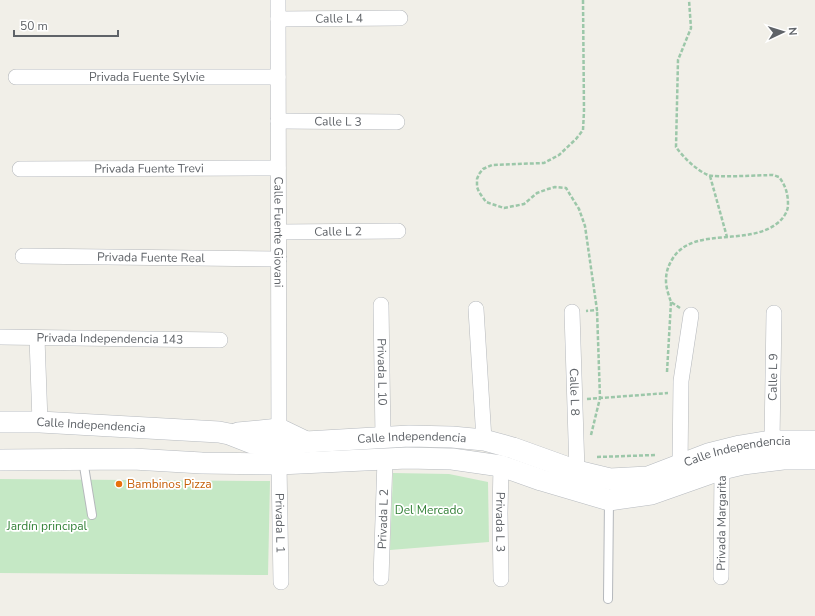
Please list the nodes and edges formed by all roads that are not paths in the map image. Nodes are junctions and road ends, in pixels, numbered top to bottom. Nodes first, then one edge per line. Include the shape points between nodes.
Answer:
1 (278, 0) edge
2 (400, 18) dead end
3 (278, 19) junction
4 (16, 77) dead end
5 (278, 77) junction
6 (278, 121) junction
7 (397, 122) dead end
8 (278, 168) junction
9 (20, 169) dead end
10 (398, 231) dead end
11 (278, 232) junction
12 (23, 256) dead end
13 (279, 259) junction
14 (381, 305) dead end
15 (476, 309) dead end
16 (572, 312) road end
17 (774, 313) dead end
18 (691, 315) road end
19 (0, 337) edge
20 (37, 338) junction
21 (220, 340) dead end
22 (0, 422) edge
23 (40, 422) junction
24 (229, 434) junction
25 (383, 438) junction
26 (484, 440) junction
27 (772, 441) junction
28 (815, 441) edge
29 (279, 447) junction
30 (741, 455) junction
31 (815, 459) edge
32 (0, 460) edge
33 (83, 460) junction
34 (385, 460) junction
35 (202, 463) junction
36 (501, 466) junction
37 (680, 466) junction
38 (722, 469) junction
39 (577, 472) junction
40 (609, 500) junction
41 (92, 515) dead end
42 (721, 577) dead end
43 (381, 578) dead end
44 (501, 579) dead end
45 (281, 582) dead end
46 (608, 599) dead end

1 - 3 street, Calle Fuente Giovani
2 - 3 street, Calle L 4
3 - 5 street, Calle Fuente Giovani
4 - 5 street, Privada Fuente Sylvie
5 - 6 street, Calle Fuente Giovani
6 - 7 street, Calle L 3
6 - 8 street, Calle Fuente Giovani
8 - 9 street, Privada Fuente Trevi
8 - 11 street, Calle Fuente Giovani
10 - 11 street, Calle L 2
11 - 13 street, Calle Fuente Giovani
12 - 13 street, Privada Fuente Real
13 - 29 street, Calle Fuente Giovani
14 - 25 street, Privada L 10
15 - 26 street
16 - 39 street, Calle L 8
17 - 27 street, Calle L 9
18 - 37 street via 681,381
19 - 20 street, Privada Independencia 143
20 - 21 street, Privada Independencia 143
20 - 23 street
22 - 23 main road, Calle Independencia
23 - 24 main road, Calle Independencia
24 - 29 main road, Calle Independencia via 252,444
24 - 35 main road via 215,456
25 - 26 main road, Calle Independencia via 408,436
25 - 29 main road, Calle Independencia via 306,442
26 - 39 main road, Calle Independencia
27 - 28 main road, Calle Independencia
27 - 30 main road, Calle Independencia
29 - 34 main road, Calle Independencia
29 - 35 main road, Calle Independencia
29 - 45 street, Privada L 1
30 - 31 main road, Calle Independencia via 783,460
30 - 37 main road, Calle Independencia via 708,454
30 - 38 main road, Calle Independencia
32 - 33 main road, Calle Independencia
33 - 35 main road, Calle Independencia via 133,459
33 - 41 lane
34 - 36 main road, Calle Independencia via 452,459
34 - 43 street, Privada L 2
36 - 40 main road, Calle Independencia
36 - 44 street, Privada L 3
37 - 39 main road, Calle Independencia via 648,478 610,480
38 - 40 main road, Calle Independencia via 651,494
38 - 42 street, Privada Margarita
40 - 46 lane

